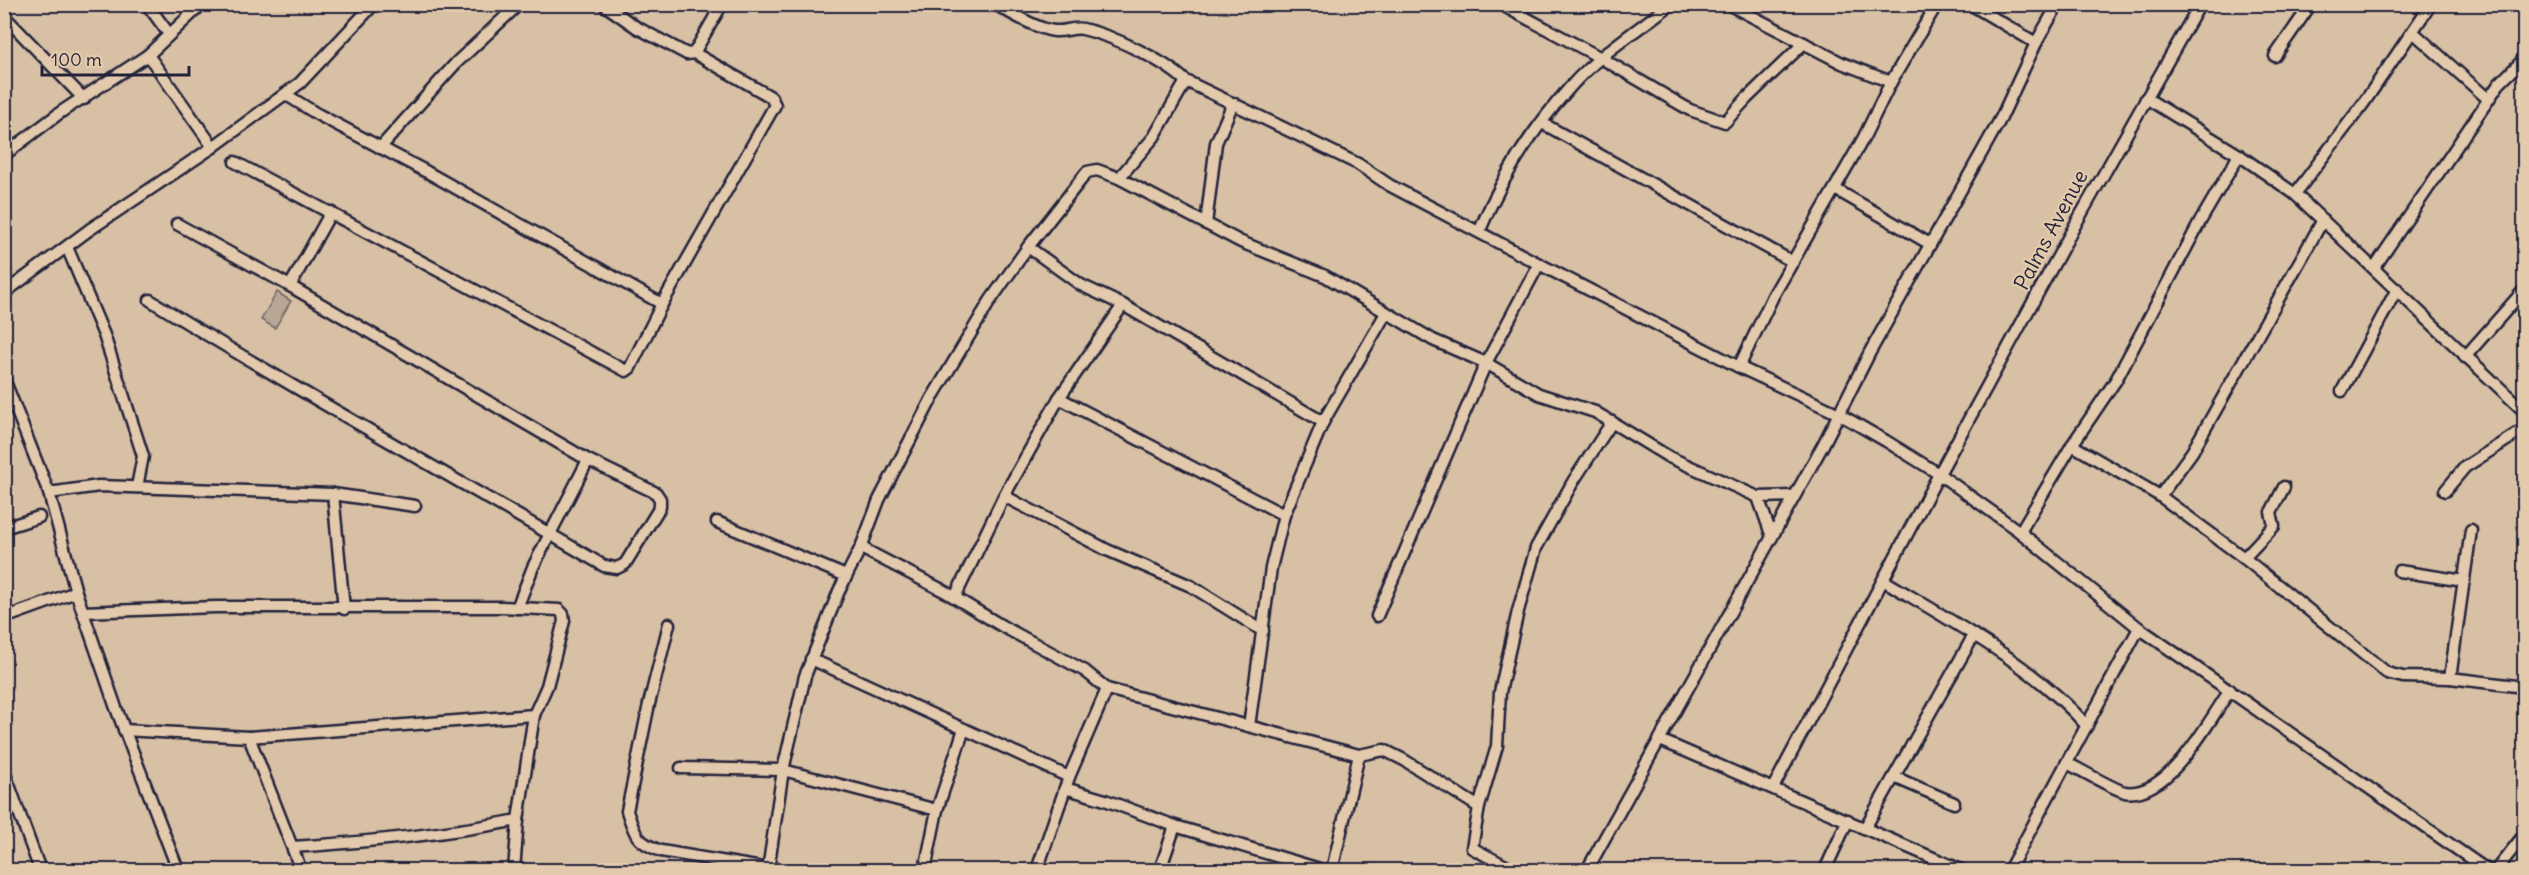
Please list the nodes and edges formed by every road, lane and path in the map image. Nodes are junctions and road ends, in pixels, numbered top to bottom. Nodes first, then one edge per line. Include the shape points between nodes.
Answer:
1 (147, 4) edge
2 (202, 4) edge
3 (374, 4) edge
4 (519, 4) edge
5 (603, 4) edge
6 (722, 4) edge
7 (996, 4) edge
8 (1500, 4) edge
9 (1671, 4) edge
10 (1728, 4) edge
11 (1937, 4) edge
12 (1970, 4) edge
13 (2058, 4) edge
14 (2311, 4) edge
15 (2431, 4) edge
16 (2196, 6) edge
17 (4, 16) edge
18 (2413, 32) junction
19 (169, 34) junction
20 (1804, 43) junction
21 (2036, 43) junction
22 (694, 53) junction
23 (148, 56) junction
24 (2275, 56) dead end
25 (1601, 58) junction
26 (2524, 59) edge
27 (1186, 81) junction
28 (1891, 82) junction
29 (285, 94) junction
30 (2146, 98) junction
31 (84, 99) junction
32 (2488, 99) junction
33 (1233, 103) junction
34 (1542, 123) junction
35 (213, 147) junction
36 (380, 148) junction
37 (4, 155) edge
38 (2239, 155) junction
39 (235, 162) dead end
40 (1119, 178) junction
41 (1835, 189) junction
42 (2295, 194) junction
43 (331, 212) junction
44 (2323, 220) junction
45 (177, 224) dead end
46 (1206, 224) junction
47 (1479, 232) junction
48 (1930, 244) junction
49 (67, 246) junction
50 (1028, 248) junction
51 (1793, 262) junction
52 (1539, 264) junction
53 (2374, 268) junction
54 (290, 286) junction
55 (2397, 289) junction
56 (2524, 290) edge
57 (4, 292) edge
58 (150, 300) dead end
59 (662, 304) junction
60 (1123, 305) junction
61 (1386, 314) junction
62 (2465, 357) junction
63 (1486, 363) junction
64 (1739, 367) junction
65 (4, 379) edge
66 (2342, 391) dead end
67 (1059, 398) junction
68 (2524, 411) edge
69 (1839, 414) junction
70 (1323, 422) junction
71 (1612, 422) junction
72 (2524, 429) edge
73 (2072, 445) junction
74 (588, 460) junction
75 (1939, 474) junction
76 (137, 487) junction
77 (2284, 487) dead end
78 (2445, 491) dead end
79 (49, 493) junction
80 (333, 494) junction
81 (1004, 496) junction
82 (1793, 496) junction
83 (2160, 496) junction
84 (1758, 497) junction
85 (415, 506) dead end
86 (1284, 515) junction
87 (39, 517) dead end
88 (717, 522) dead end
89 (4, 528) edge
90 (2471, 530) dead end
91 (2020, 532) junction
92 (550, 534) junction
93 (1772, 537) junction
94 (862, 545) junction
95 (2244, 558) junction
96 (2399, 571) dead end
97 (846, 576) junction
98 (1883, 580) junction
99 (2464, 581) junction
100 (76, 592) junction
101 (955, 597) junction
102 (517, 608) junction
103 (344, 609) junction
104 (82, 612) junction
105 (1377, 616) dead end
106 (4, 618) edge
107 (669, 624) dead end
108 (2139, 628) junction
109 (1263, 631) junction
110 (1974, 635) junction
111 (811, 659) junction
112 (2450, 678) junction
113 (2524, 686) edge
114 (1107, 689) junction
115 (2230, 690) junction
116 (534, 715) junction
117 (1249, 726) junction
118 (2087, 726) junction
119 (964, 729) junction
120 (124, 730) junction
121 (249, 737) junction
122 (1660, 740) junction
123 (1359, 755) junction
124 (2067, 763) junction
125 (681, 768) dead end
126 (783, 770) junction
127 (4, 771) edge
128 (1894, 777) junction
129 (1067, 783) junction
130 (1773, 788) junction
131 (1954, 803) dead end
132 (1479, 807) junction
133 (937, 810) junction
134 (518, 820) junction
135 (1848, 820) junction
136 (1175, 826) junction
137 (1865, 828) junction
138 (2524, 835) edge
139 (293, 847) junction
140 (1942, 867) edge
141 (40, 870) edge
142 (178, 870) edge
143 (301, 870) edge
144 (514, 870) edge
145 (768, 870) edge
146 (925, 870) edge
147 (1037, 870) edge
148 (1160, 870) edge
149 (1323, 870) edge
150 (1332, 870) edge
151 (1513, 870) edge
152 (1587, 870) edge
153 (1825, 870) edge
154 (1961, 870) edge
155 (2009, 870) edge
156 (2487, 870) edge
157 (2496, 870) edge

1 - 19 street
2 - 19 street
3 - 29 street via 321,63
4 - 36 street via 456,63
5 - 22 street via 681,52
6 - 22 street
7 - 27 street via 1052,31 1080,28 1105,37 1171,68
8 - 25 street
9 - 25 street
10 - 20 street
11 - 28 street
12 - 21 street
13 - 21 street
14 - 24 street
15 - 18 street
16 - 30 street, Palms Avenue
17 - 31 street
18 - 32 street
18 - 42 street
19 - 23 street
20 - 25 street via 1725,122 1690,110
20 - 28 street
21 - 48 street via 2001,118
22 - 59 street via 771,97 775,105
23 - 31 street
23 - 35 street
25 - 34 street via 1572,85
26 - 32 street
27 - 33 street
27 - 40 street via 1154,137
28 - 41 street
29 - 35 street
29 - 36 street
30 - 38 street
30 - 75 street, Palms Avenue
31 - 37 street
32 - 53 street
33 - 46 street via 1216,143
33 - 47 street via 1358,164 1389,185
34 - 47 street via 1504,179
34 - 51 street
35 - 49 street
36 - 59 street
38 - 42 street
38 - 73 street via 2116,380
39 - 43 street
40 - 46 street
40 - 50 street via 1097,170 1087,172
41 - 48 street
41 - 51 street
42 - 44 street
43 - 54 street
43 - 59 street via 626,371
44 - 53 street
44 - 83 street via 2192,452
45 - 54 street
46 - 61 street via 1240,243 1325,276
47 - 52 street
48 - 69 street
49 - 57 street
49 - 76 street via 104,335 143,456
50 - 60 street via 1081,285
50 - 94 street via 990,301 932,398 879,500
51 - 64 street
52 - 63 street
52 - 64 street
53 - 55 street
54 - 74 street
55 - 62 street
55 - 66 street
56 - 62 street
58 - 92 street
60 - 67 street
60 - 70 street
61 - 63 street
61 - 70 street
62 - 68 street
63 - 71 street via 1539,394 1585,408
63 - 105 street
64 - 69 street
65 - 79 street
67 - 81 street
67 - 86 street
69 - 75 street
69 - 82 street
70 - 86 street
71 - 84 street via 1669,457
71 - 132 street via 1536,548 1500,692 1497,746
72 - 78 street via 2465,467
73 - 83 street
73 - 91 street
74 - 92 street
74 - 92 street via 656,493 660,507 625,564 617,568 604,566
75 - 91 street
75 - 98 street, Palms Avenue
76 - 79 street via 99,486
76 - 80 street
77 - 95 street via 2271,512 2274,526
79 - 100 street
80 - 85 street
80 - 103 street
81 - 101 street
81 - 109 street via 1107,550 1191,586
82 - 84 street
82 - 93 street
83 - 95 street
84 - 93 street
86 - 109 street via 1271,568
87 - 89 street
88 - 97 street
90 - 99 street
91 - 108 street
92 - 102 street
93 - 122 street
94 - 97 street
94 - 101 street
95 - 112 street via 2387,673
96 - 99 street
97 - 111 street
98 - 110 street
98 - 130 street, Palms Avenue
99 - 112 street
100 - 104 street
100 - 106 street
101 - 114 street via 1084,671
102 - 103 street
102 - 116 street via 559,610 563,614 547,686
103 - 104 street via 215,607
104 - 120 street
107 - 145 street via 627,812 633,828 638,840 660,851
108 - 115 street
108 - 118 street
109 - 117 street
110 - 118 street via 2056,694
110 - 128 street
111 - 119 street
111 - 126 street
112 - 113 street
114 - 117 street
114 - 129 street
115 - 124 street via 2175,769 2151,789 2125,792
115 - 156 street
116 - 121 street
116 - 134 street
117 - 123 street
118 - 124 street
119 - 129 street
119 - 133 street
120 - 121 street
120 - 142 street
121 - 139 street
122 - 130 street
122 - 152 street
123 - 132 street via 1384,750
123 - 150 street
124 - 155 street
125 - 126 street
126 - 133 street
126 - 145 street
127 - 141 street
128 - 131 street
128 - 137 street
129 - 136 street
129 - 147 street
130 - 135 street
132 - 151 street via 1472,848
133 - 146 street
134 - 139 street via 469,830
134 - 144 street
135 - 137 street
135 - 153 street
136 - 148 street
136 - 149 street
137 - 140 street
138 - 157 street
139 - 143 street
140 - 154 street

